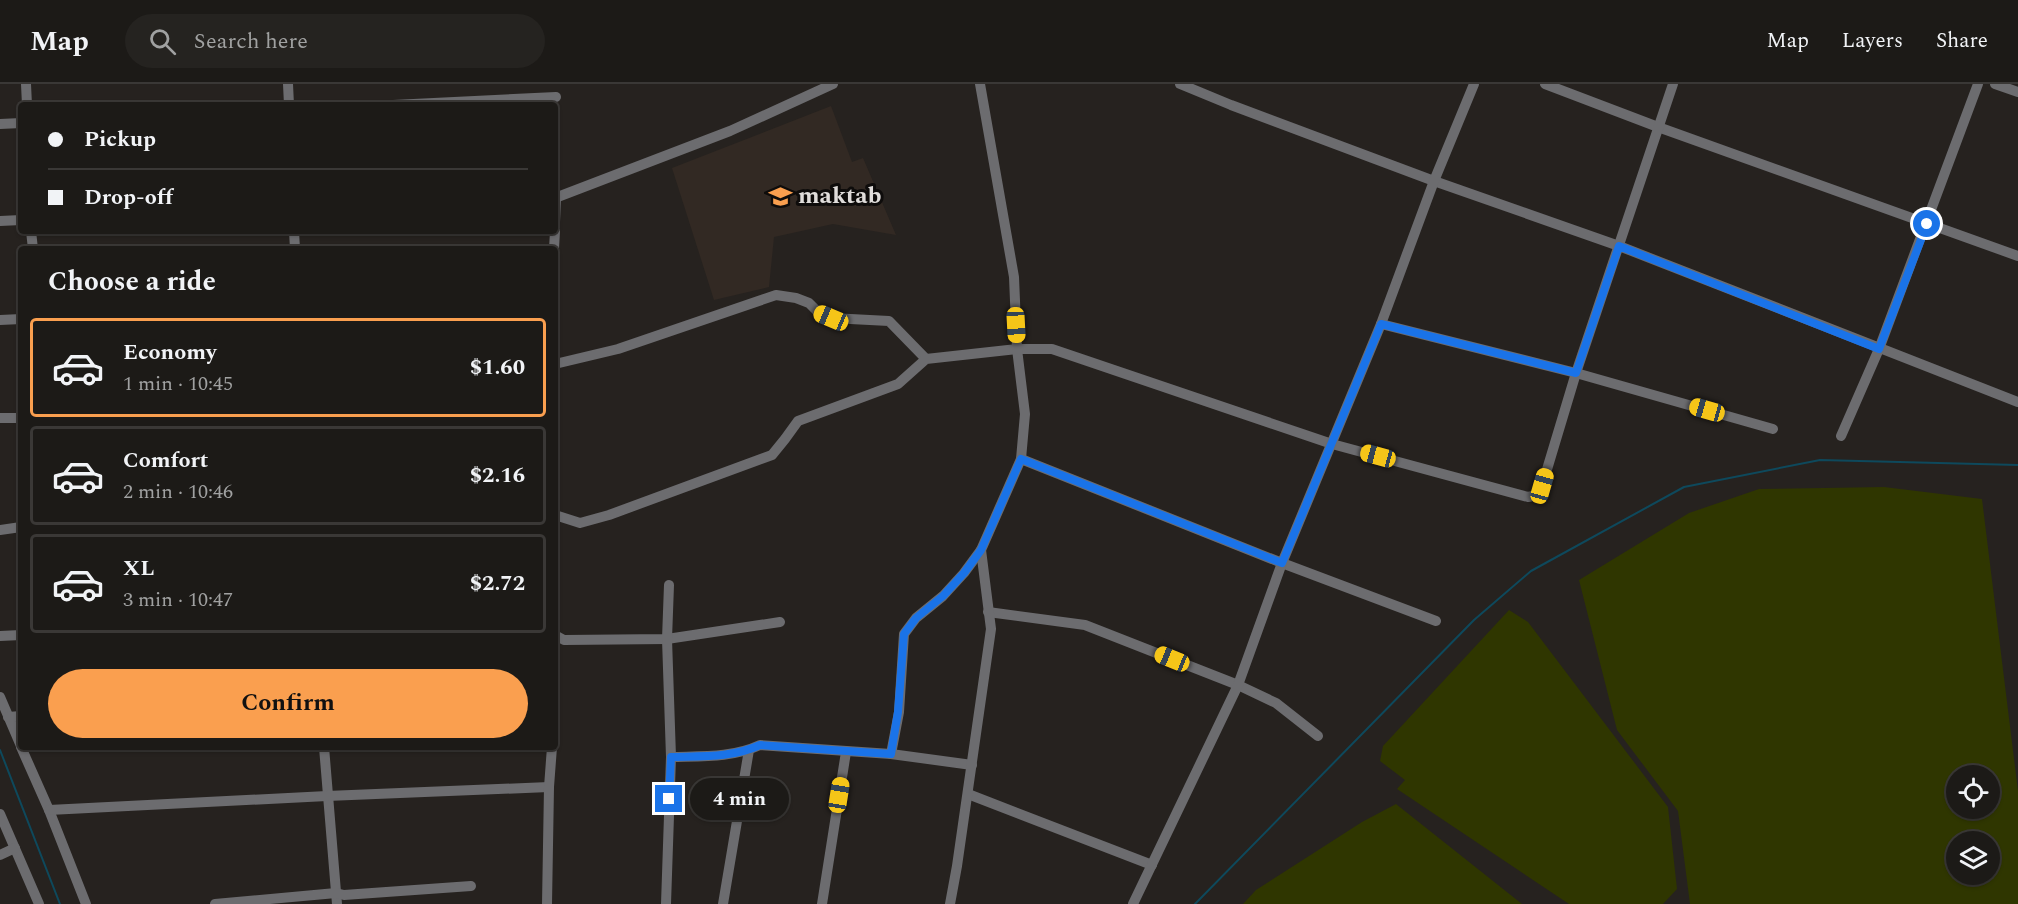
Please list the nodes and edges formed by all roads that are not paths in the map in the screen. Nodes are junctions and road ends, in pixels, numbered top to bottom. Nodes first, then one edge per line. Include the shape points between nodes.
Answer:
1 (26, 84) edge
2 (288, 84) edge
3 (833, 84) edge
4 (980, 84) edge
5 (1180, 84) edge
6 (1474, 84) edge
7 (1545, 84) edge
8 (1673, 84) edge
9 (1978, 84) edge
10 (1995, 84) edge
11 (2018, 92) edge
12 (556, 97) dead end
13 (27, 102) edge
14 (289, 102) edge
15 (454, 102) edge
16 (18, 123) edge
17 (0, 124) edge
18 (1658, 127) junction
19 (1434, 181) junction
20 (558, 197) edge
21 (18, 220) edge
22 (0, 221) edge
23 (1927, 224) junction
24 (1619, 246) junction
25 (2018, 256) edge
26 (18, 319) edge
27 (0, 320) edge
28 (1381, 324) junction
29 (1017, 349) junction
30 (1879, 349) junction
31 (926, 359) junction
32 (558, 363) edge
33 (1576, 373) junction
34 (2018, 402) edge
35 (18, 417) edge
36 (0, 418) edge
37 (1773, 429) dead end
38 (1841, 436) dead end
39 (1332, 444) junction
40 (1021, 459) junction
41 (558, 516) edge
42 (18, 527) edge
43 (0, 530) edge
44 (981, 550) junction
45 (1282, 563) junction
46 (669, 585) dead end
47 (988, 612) junction
48 (1436, 621) dead end
49 (780, 622) dead end
50 (18, 635) edge
51 (0, 636) edge
52 (558, 637) edge
53 (667, 639) junction
54 (1238, 685) junction
55 (0, 697) edge
56 (8, 717) junction
57 (18, 717) edge
58 (1318, 736) dead end
59 (18, 740) edge
60 (22, 750) edge
61 (324, 750) edge
62 (552, 750) edge
63 (748, 750) junction
64 (846, 752) junction
65 (891, 754) junction
66 (671, 757) junction
67 (972, 765) junction
68 (549, 787) junction
69 (968, 794) junction
70 (327, 796) junction
71 (49, 810) junction
72 (0, 814) edge
73 (15, 848) junction
74 (0, 855) edge
75 (1152, 865) junction
76 (471, 886) dead end
77 (337, 898) edge
78 (39, 904) edge
79 (86, 904) edge
80 (215, 904) edge
81 (547, 904) edge
82 (666, 904) edge
83 (723, 904) edge
84 (822, 904) edge
85 (950, 904) edge
86 (1133, 904) edge

1 - 13 street
2 - 14 street
3 - 20 street via 730,131
4 - 29 street via 1014,277
5 - 19 street
6 - 19 street
7 - 18 street
8 - 18 street
9 - 23 street
10 - 11 street
12 - 15 street
16 - 17 street
18 - 23 street
18 - 24 street
19 - 24 street
19 - 28 street
21 - 22 street
23 - 25 street
23 - 30 street
24 - 30 street
24 - 33 street
26 - 27 street
28 - 33 street
28 - 39 street
29 - 31 street
29 - 39 street via 1052,349
29 - 40 street via 1025,414
30 - 34 street
30 - 38 street
31 - 32 street via 889,321 831,318 810,303 776,296 618,349
31 - 41 street via 898,384 798,421 772,455 609,515 580,523
33 - 37 street
33 - 39 street via 1537,495 1528,497
35 - 36 street
39 - 45 street
40 - 44 street
40 - 45 street
42 - 43 street
44 - 47 street
44 - 65 street via 943,596 916,618 904,634
45 - 48 street
45 - 54 street
46 - 53 street
47 - 54 street via 1085,625
47 - 67 street via 991,629
49 - 53 street
50 - 51 street
52 - 53 street via 564,640
53 - 66 street
54 - 58 street via 1276,703
54 - 75 street
55 - 56 street
56 - 57 street
56 - 59 street
60 - 71 street
61 - 70 street
62 - 68 street
63 - 64 street via 760,745
63 - 66 street via 718,756
63 - 83 street
64 - 65 street
64 - 84 street
65 - 67 street
66 - 82 street
67 - 69 street
68 - 70 street
68 - 81 street
69 - 75 street
69 - 85 street
70 - 71 street
70 - 77 street
71 - 79 street
72 - 73 street
73 - 74 street
73 - 78 street
75 - 86 street
76 - 77 street
77 - 80 street

